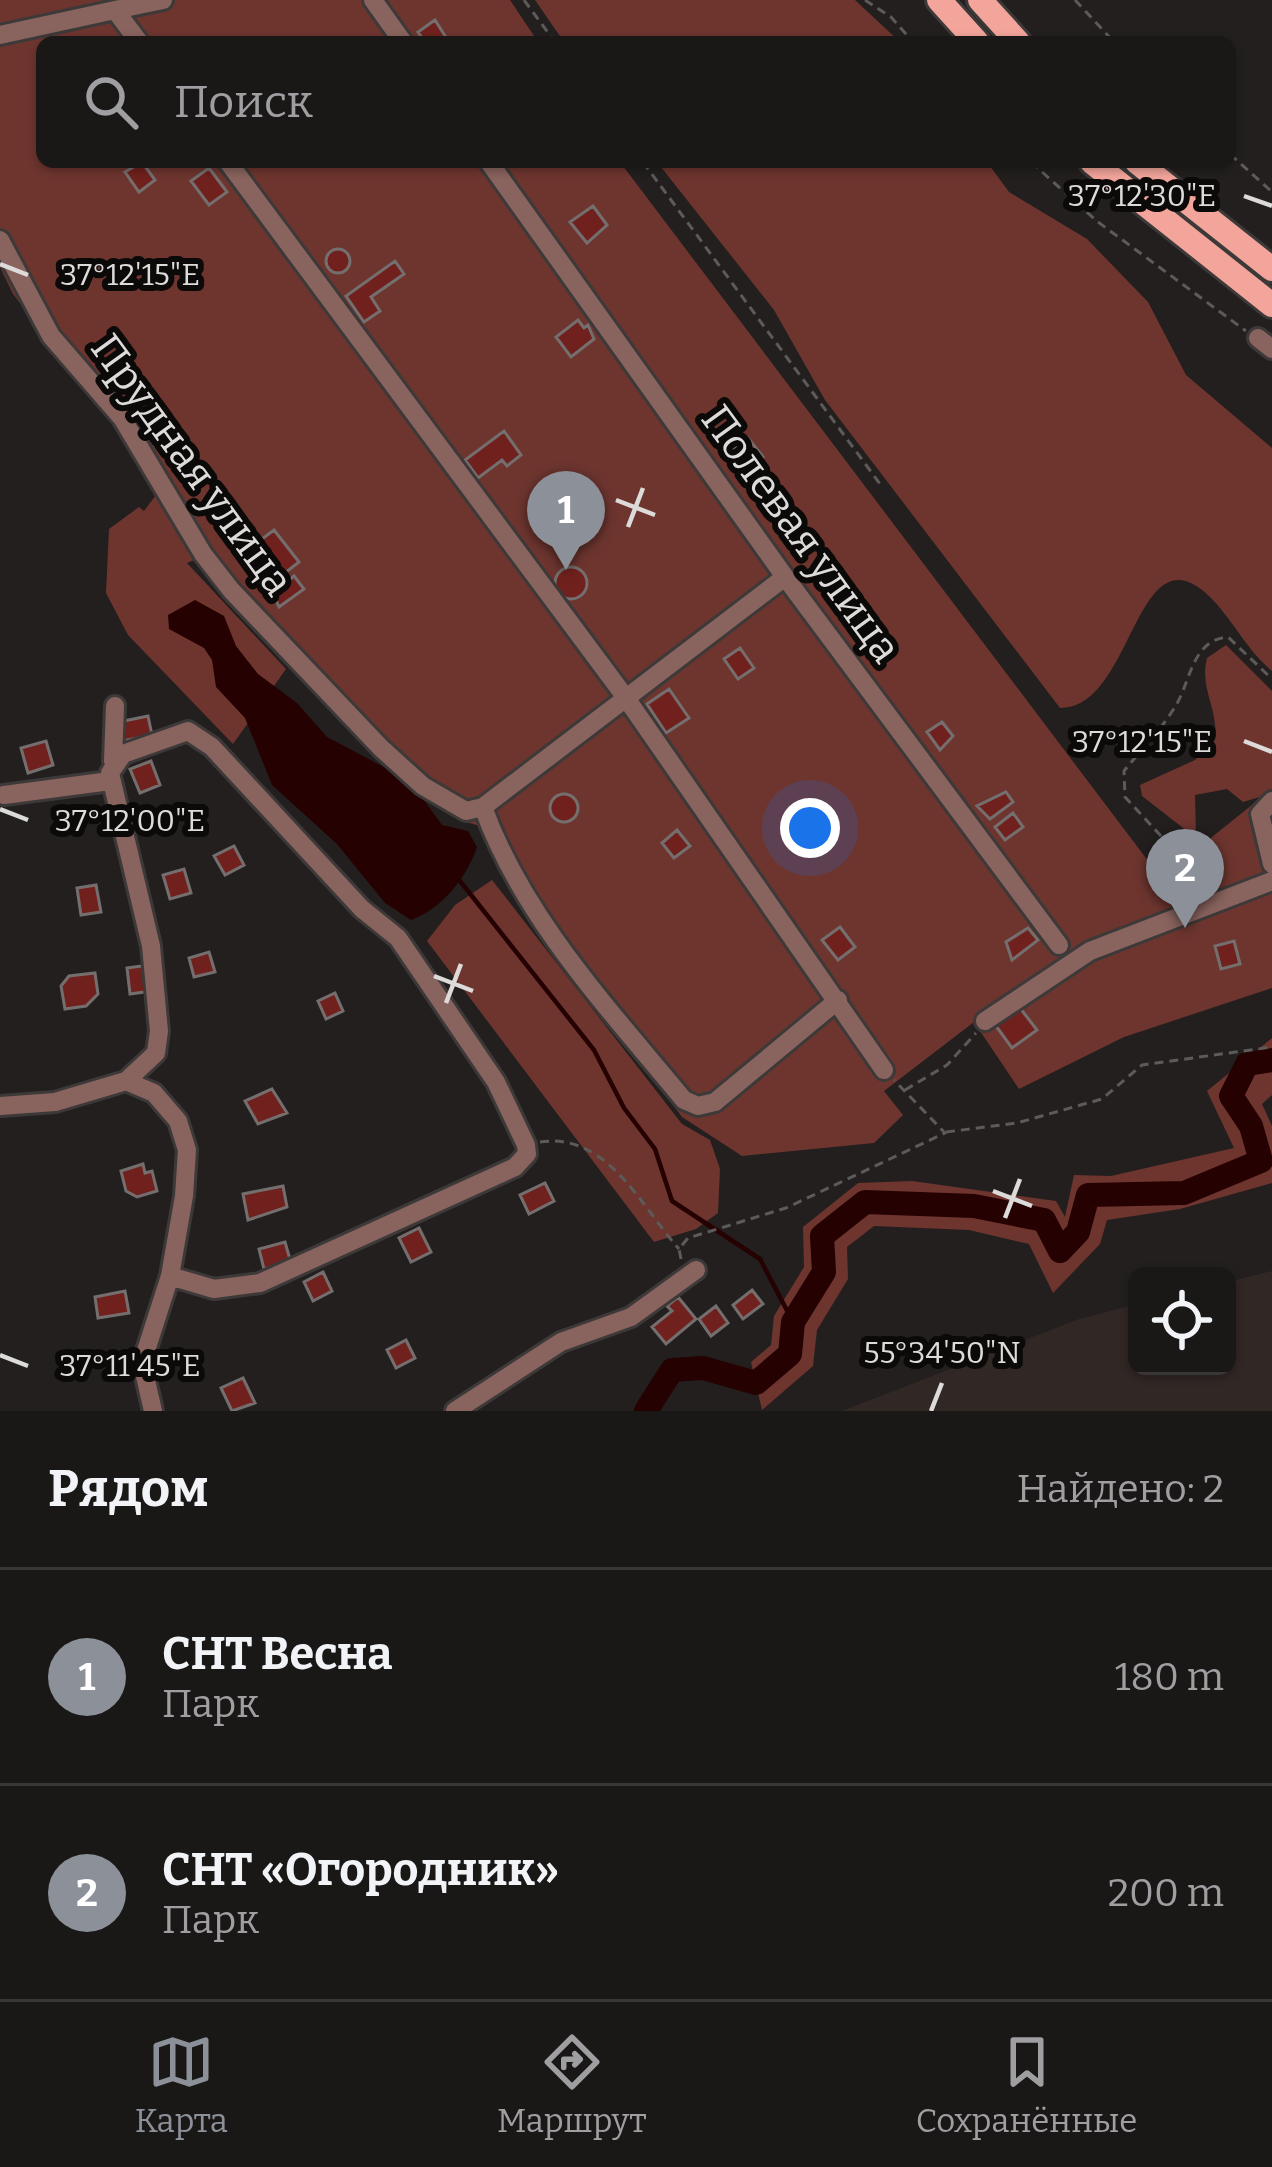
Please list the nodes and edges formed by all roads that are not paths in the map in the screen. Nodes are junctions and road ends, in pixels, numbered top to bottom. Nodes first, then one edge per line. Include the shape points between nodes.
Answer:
1 (163, 0) edge
2 (373, 0) edge
3 (939, 0) edge
4 (980, 0) edge
5 (115, 10) junction
6 (0, 35) edge
7 (134, 36) edge
8 (399, 36) edge
9 (972, 36) edge
10 (1013, 36) edge
11 (232, 168) edge
12 (493, 168) edge
13 (1100, 168) edge
14 (1145, 168) edge
15 (0, 241) edge
16 (1272, 269) edge
17 (1272, 305) edge
18 (785, 577) junction
19 (626, 698) junction
20 (115, 706) dead end
21 (111, 771) junction
22 (4, 795) dead end
23 (1272, 800) edge
24 (483, 807) junction
25 (1272, 864) edge
26 (1272, 880) edge
27 (1059, 945) dead end
28 (838, 1000) junction
29 (985, 1021) road end
30 (884, 1070) road end
31 (126, 1081) junction
32 (0, 1106) edge
33 (692, 1273) road end
34 (170, 1276) junction
35 (153, 1411) edge
36 (454, 1411) edge

1 - 5 street
2 - 8 street
3 - 9 main road
4 - 10 main road
5 - 6 street
5 - 7 street
11 - 19 street
12 - 18 street, Полевая улица
13 - 17 main road
14 - 16 main road
15 - 24 street, Прудная улица via 51,336 122,418 232,590 423,787 466,811
18 - 19 street
18 - 27 street, Полевая улица
19 - 24 street
19 - 28 street
20 - 21 street
21 - 22 street
21 - 31 street via 134,860 159,1031 157,1052
21 - 34 street via 182,730 212,747 398,938 496,1082 526,1144 515,1167 260,1282 214,1289
23 - 25 street via 1260,814
24 - 28 street via 506,866 684,1100 715,1102
26 - 29 street via 1090,951
28 - 30 street
31 - 32 street via 56,1102
31 - 34 street via 167,1105 187,1150
33 - 36 street via 631,1317 561,1342
34 - 35 street via 143,1350

